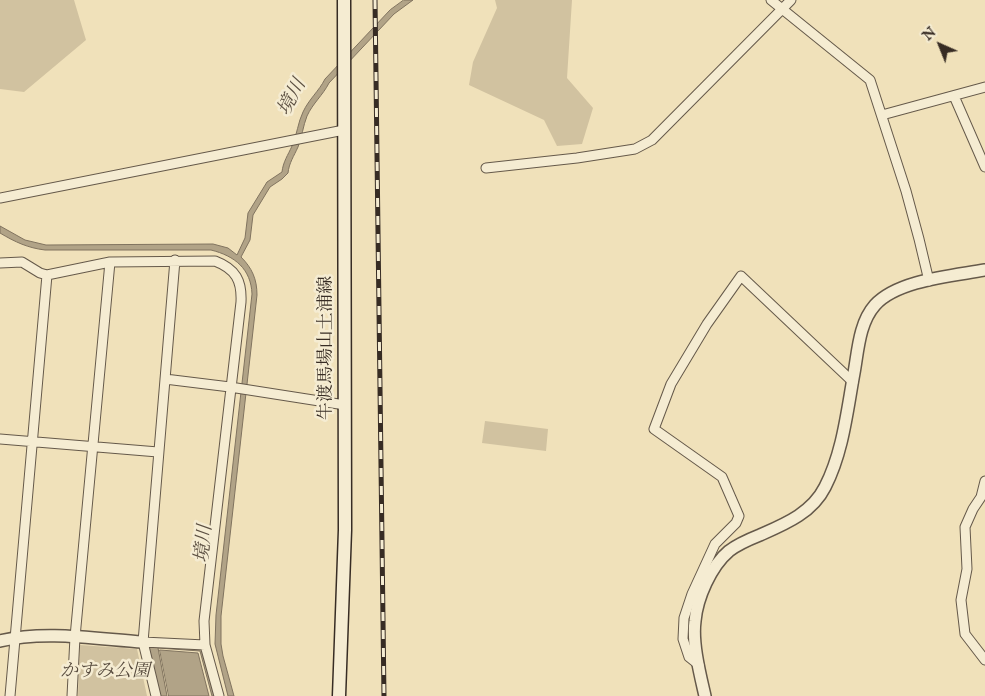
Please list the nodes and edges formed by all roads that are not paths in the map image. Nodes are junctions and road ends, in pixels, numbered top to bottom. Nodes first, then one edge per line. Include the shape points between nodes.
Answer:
1 (344, 0) edge
2 (771, 0) edge
3 (791, 0) edge
4 (781, 9) junction
5 (985, 88) edge
6 (954, 96) junction
7 (882, 115) junction
8 (344, 130) junction
9 (985, 167) edge
10 (486, 168) dead end
11 (0, 198) edge
12 (175, 260) junction
13 (110, 262) junction
14 (0, 263) edge
15 (985, 270) edge
16 (47, 275) junction
17 (929, 281) junction
18 (165, 379) junction
19 (853, 382) junction
20 (230, 387) junction
21 (345, 405) junction
22 (0, 439) edge
23 (32, 440) junction
24 (93, 446) junction
25 (158, 452) junction
26 (985, 481) edge
27 (75, 637) junction
28 (14, 638) junction
29 (0, 641) edge
30 (143, 642) junction
31 (205, 645) junction
32 (985, 660) edge
33 (699, 665) junction
34 (10, 696) edge
35 (72, 696) edge
36 (156, 696) edge
37 (219, 696) edge
38 (339, 696) edge
39 (705, 696) edge

1 - 8 main road, 牛渡馬場山土浦線
2 - 4 street
3 - 4 street
4 - 7 street via 870,80
4 - 10 street via 652,140 636,149
5 - 6 street
6 - 7 street
6 - 9 street
7 - 17 street
8 - 11 street
8 - 21 main road, 牛渡馬場山土浦線
12 - 13 street
12 - 18 street
12 - 20 street via 215,261 229,268 240,282 241,302
13 - 16 street
13 - 24 street
14 - 16 street via 22,262
15 - 17 street
16 - 23 street
17 - 19 street via 900,288 882,298 870,311 862,329
18 - 20 street
18 - 25 street
19 - 33 street via 837,457 824,490 804,512 730,550 710,577 695,621
19 - 33 street via 741,276 671,384 654,429 722,477 740,516 715,544 684,618 683,639 689,657
20 - 21 street
20 - 31 street via 204,621
21 - 38 main road, 牛渡馬場山土浦線 via 345,530
22 - 23 street
23 - 24 street
23 - 28 street
24 - 25 street
24 - 27 street
25 - 30 street
26 - 32 street via 981,497 965,527 967,569 961,600 965,634
27 - 28 street
27 - 30 street
27 - 35 street
28 - 29 street
28 - 34 street
30 - 31 street
30 - 36 street
31 - 37 street
33 - 39 street

